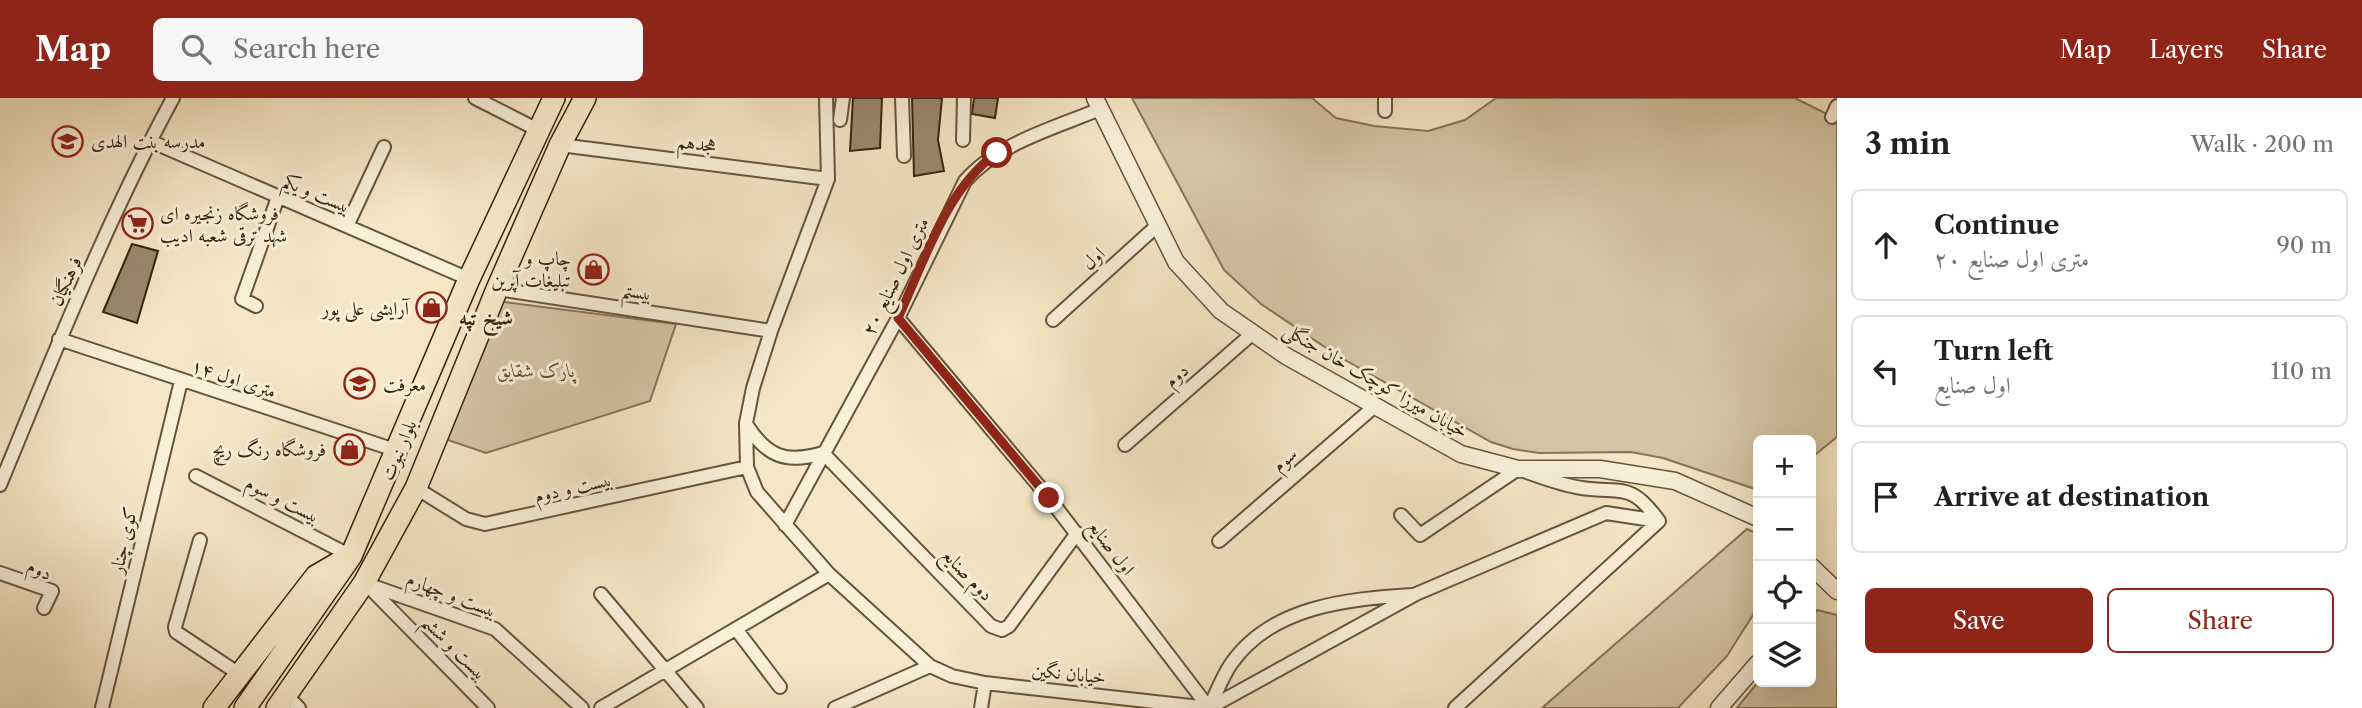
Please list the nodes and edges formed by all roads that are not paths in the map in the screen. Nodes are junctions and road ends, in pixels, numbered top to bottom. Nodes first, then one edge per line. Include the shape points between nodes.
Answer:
1 (173, 98) edge
2 (475, 98) edge
3 (554, 98) edge
4 (585, 98) edge
5 (826, 98) edge
6 (844, 98) edge
7 (902, 98) edge
8 (964, 98) edge
9 (1097, 103) edge
10 (840, 120) dead end
11 (538, 130) junction
12 (963, 140) dead end
13 (150, 141) junction
14 (560, 145) junction
15 (384, 147) dead end
16 (904, 156) dead end
17 (828, 180) junction
18 (278, 197) junction
19 (1159, 224) junction
20 (347, 226) junction
21 (469, 279) junction
22 (497, 289) junction
23 (256, 306) dead end
24 (898, 318) junction
25 (1053, 320) dead end
26 (771, 331) junction
27 (1252, 333) junction
28 (59, 340) junction
29 (181, 381) junction
30 (1375, 406) junction
31 (746, 423) junction
32 (1125, 445) dead end
33 (398, 451) junction
34 (824, 453) junction
35 (747, 467) junction
36 (1518, 469) junction
37 (196, 476) dead end
38 (0, 482) edge
39 (416, 488) junction
40 (1401, 515) dead end
41 (1753, 516) edge
42 (1659, 521) junction
43 (785, 525) junction
44 (1077, 533) junction
45 (200, 540) dead end
46 (1219, 541) dead end
47 (351, 556) junction
48 (1816, 571) edge
49 (0, 573) edge
50 (828, 574) junction
51 (365, 583) junction
52 (1837, 591) edge
53 (601, 594) dead end
54 (1416, 594) junction
55 (44, 608) dead end
56 (736, 629) junction
57 (930, 666) junction
58 (1753, 669) edge
59 (666, 670) junction
60 (239, 674) junction
61 (985, 683) junction
62 (780, 687) dead end
63 (287, 704) edge
64 (102, 708) edge
65 (214, 708) edge
66 (244, 708) edge
67 (488, 708) edge
68 (582, 708) edge
69 (601, 708) edge
70 (697, 708) edge
71 (835, 708) edge
72 (981, 708) edge
73 (1209, 708) edge
74 (1455, 708) edge
75 (1719, 708) edge

1 - 13 street, فرهنگیان
2 - 11 street
3 - 11 main road, بلوار نبوت
4 - 14 main road, بلوار نبوت
5 - 17 street, خیابان نگین
6 - 10 street
7 - 16 street
8 - 12 street
9 - 19 street, خیابان میرزا کوچک خان جنگلی
9 - 24 street, ۲۰ متری اول صنایع via 977,167 954,198
11 - 21 main road, بلوار نبوت
13 - 18 street, بیست و یکم
13 - 28 street, فرهنگیان
14 - 17 street, هجدهم
14 - 22 main road, بلوار نبوت
15 - 20 street
17 - 26 street, خیابان نگین
18 - 20 street, بیست و یکم
18 - 23 street via 242,299
19 - 25 street, اول
19 - 27 street, خیابان میرزا کوچک خان جنگلی via 1176,262 1221,311
20 - 21 street, بیست و یکم
21 - 33 main road, بلوار نبوت
22 - 26 street, بیستم
22 - 39 main road, بلوار نبوت
24 - 34 street, ۲۰ متری اول صنایع
24 - 44 street, اول صنایع
26 - 31 street, خیابان نگین
27 - 30 street, خیابان میرزا کوچک خان جنگلی
27 - 32 street, دوم
28 - 29 street, ۱۴ متری اول
28 - 38 street, فرهنگیان
29 - 33 street, ۱۴ متری اول
29 - 64 street, کوی چنار
30 - 36 street, خیابان میرزا کوچک خان جنگلی via 1461,454
30 - 46 street, سوم
31 - 34 street via 758,443 778,456 801,459
31 - 35 street, خیابان نگین
33 - 47 main road, بلوار نبوت
34 - 43 street, ۲۰ متری اول صنایع
34 - 44 street, دوم صنایع via 991,626 1002,630
35 - 39 street, بیست و دوم via 485,524 466,519
35 - 43 street, خیابان نگین via 757,492
36 - 40 street via 1420,535
36 - 41 street, خیابان میرزا کوچک خان جنگلی via 1600,469 1675,481
36 - 42 street via 1584,489 1615,488 1632,494
37 - 47 street, بیست و سوم
39 - 51 main road, بلوار نبوت
42 - 54 street via 1606,513
42 - 74 street
43 - 50 street, خیابان نگین
44 - 73 street, اول صنایع
45 - 60 street via 176,632
47 - 60 main road via 316,576
47 - 66 main road, بلوار نبوت
48 - 52 street
49 - 55 street, دوم via 52,591
50 - 56 street
50 - 57 street, خیابان نگین
51 - 63 main road, بلوار نبوت
51 - 67 street, بیست و ششم
51 - 68 street, بیست و چهارم via 495,629
53 - 59 street
54 - 73 street
54 - 73 street via 1333,604 1279,623 1231,664
56 - 59 street
56 - 62 street
57 - 61 street, خیابان نگین
57 - 71 street
58 - 75 street
59 - 69 street
59 - 70 street
60 - 65 main road
61 - 72 street
61 - 73 street, خیابان نگین

